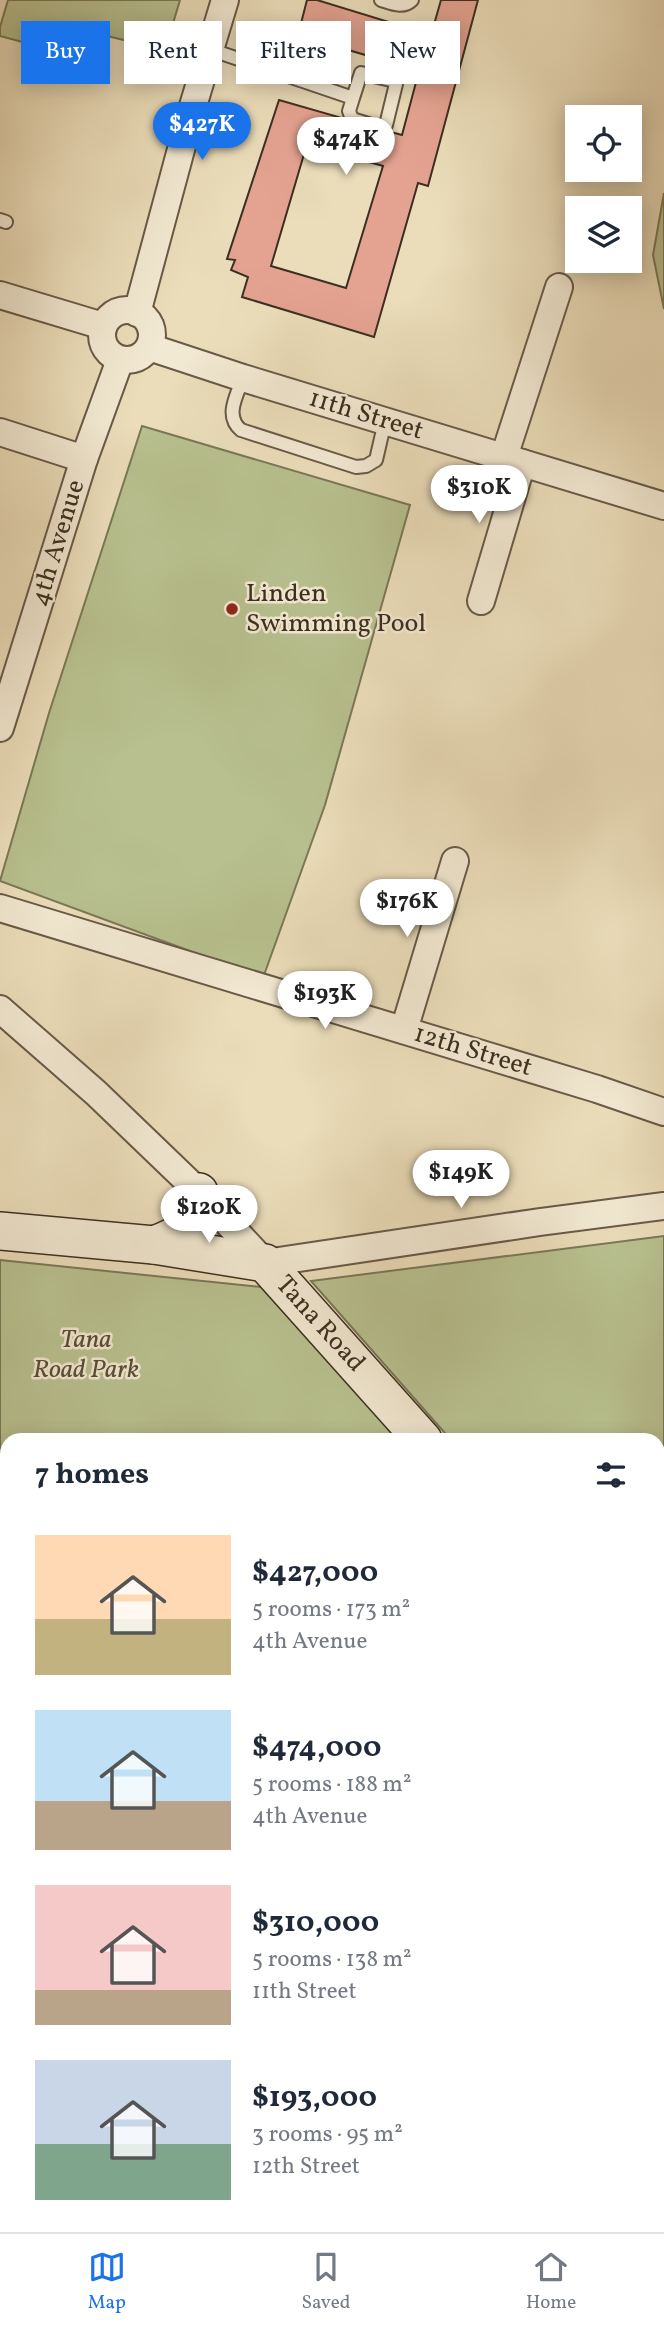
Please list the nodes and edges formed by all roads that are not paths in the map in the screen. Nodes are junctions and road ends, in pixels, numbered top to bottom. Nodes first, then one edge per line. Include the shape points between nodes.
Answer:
1 (225, 0) edge
2 (381, 0) edge
3 (412, 0) edge
4 (218, 21) edge
5 (222, 53) edge
6 (199, 84) edge
7 (353, 98) junction
8 (559, 287) dead end
9 (0, 295) edge
10 (137, 313) junction
11 (103, 326) junction
12 (149, 346) junction
13 (120, 360) junction
14 (243, 377) junction
15 (385, 421) junction
16 (0, 432) edge
17 (84, 458) junction
18 (513, 460) junction
19 (664, 506) edge
20 (481, 601) dead end
21 (0, 728) edge
22 (455, 861) dead end
23 (0, 908) edge
24 (0, 1009) edge
25 (404, 1030) junction
26 (664, 1112) edge
27 (198, 1192) junction
28 (664, 1206) edge
29 (0, 1231) edge
30 (154, 1245) junction
31 (265, 1263) junction
32 (417, 1433) edge

1 - 4 street
2 - 3 lane via 399,5
5 - 7 lane
6 - 10 street
7 - 7 lane via 352,118 381,128 386,125 397,83 361,73
8 - 18 street
9 - 11 street
10 - 11 street via 121,311
10 - 12 street via 149,323
11 - 13 street via 107,350
12 - 13 street via 137,358
12 - 14 street, 11th Street
13 - 17 street, 4th Avenue
14 - 15 street, 11th Street
14 - 15 lane via 232,417 241,430 356,467 376,460
15 - 18 street, 11th Street
16 - 17 street
17 - 21 street, 4th Avenue
18 - 19 street, 11th Street
18 - 20 street
22 - 25 street
23 - 25 street, 12th Street
24 - 27 street, Tana Road
25 - 26 street, 12th Street
27 - 30 main road via 197,1208 187,1226 170,1240
27 - 31 street, Tana Road
28 - 31 street
29 - 30 main road
30 - 31 main road
31 - 32 main road, Tana Road

